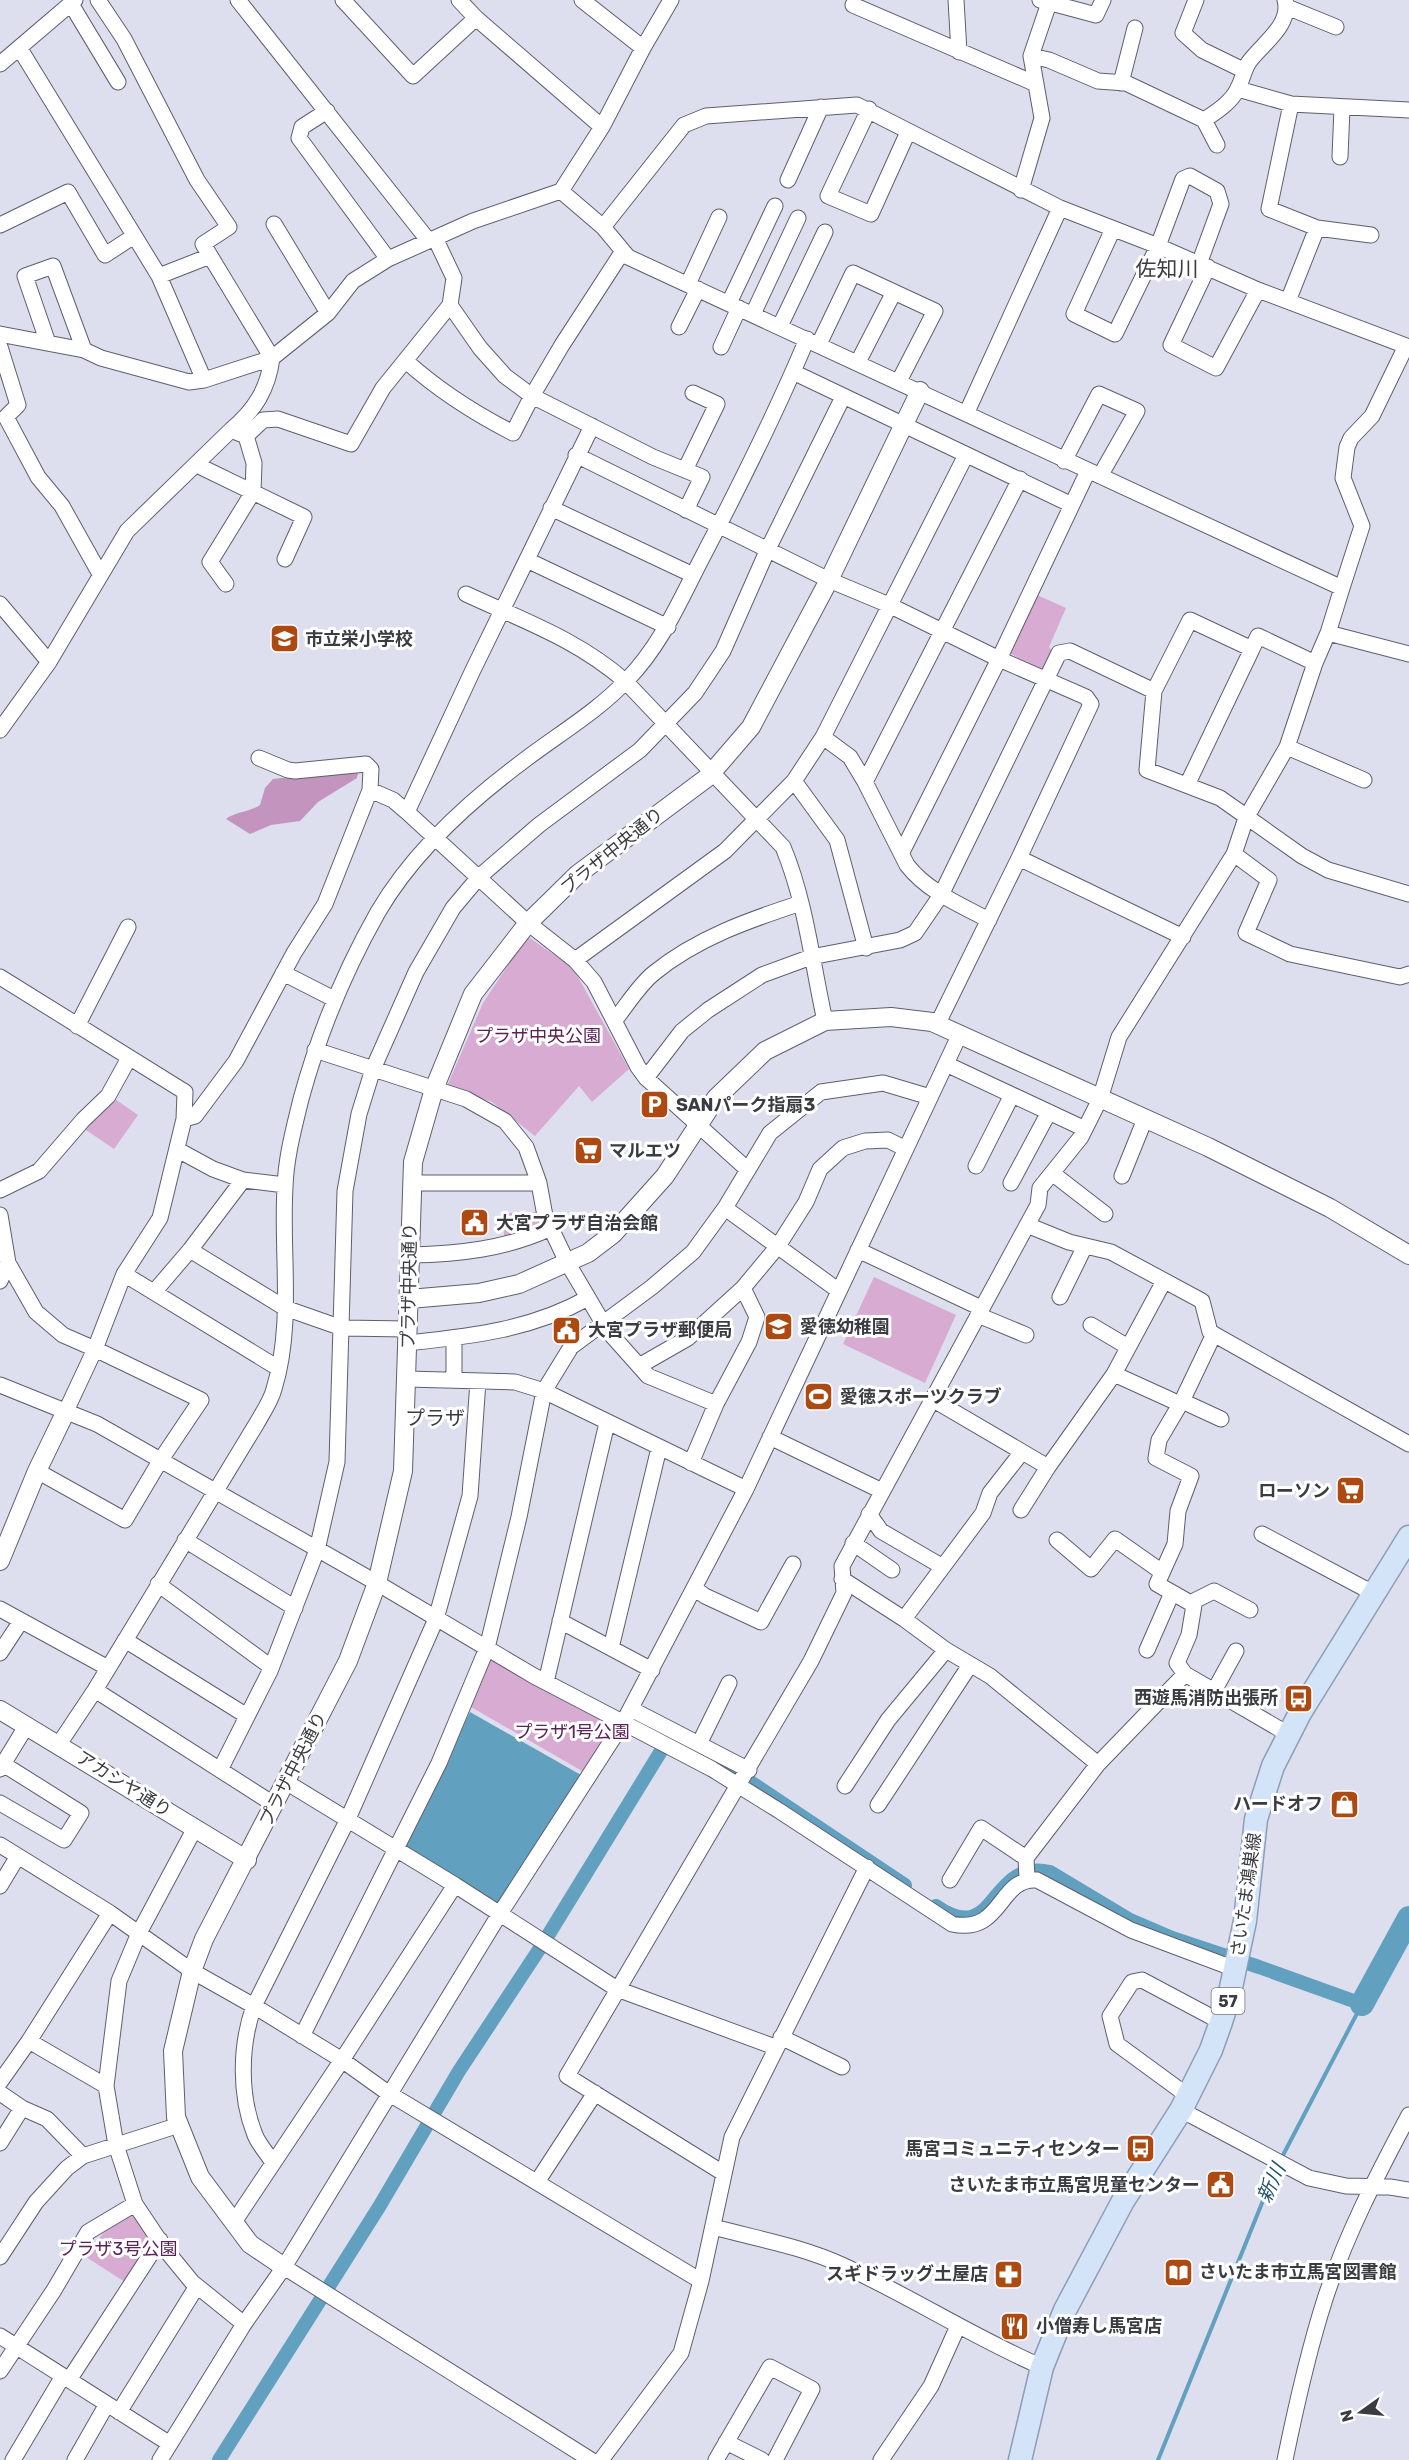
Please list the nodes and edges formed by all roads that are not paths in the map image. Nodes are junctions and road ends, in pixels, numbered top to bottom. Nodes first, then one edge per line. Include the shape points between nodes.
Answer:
1 (98, 0) edge
2 (238, 0) edge
3 (343, 0) edge
4 (459, 0) edge
5 (582, 0) edge
6 (671, 0) edge
7 (956, 0) edge
8 (1046, 0) edge
9 (1103, 0) edge
10 (1196, 0) edge
11 (73, 2) edge
12 (1286, 3) edge
13 (854, 5) dead end
14 (476, 18) junction
15 (1336, 27) dead end
16 (1136, 28) dead end
17 (643, 48) junction
18 (20, 49) junction
19 (959, 52) junction
20 (1031, 56) junction
21 (0, 64) edge
22 (1243, 70) junction
23 (118, 82) dead end
24 (1121, 83) junction
25 (1036, 84) junction
26 (1238, 89) junction
27 (1290, 104) junction
28 (821, 107) junction
29 (1342, 108) junction
30 (869, 109) junction
31 (1409, 110) edge
32 (327, 111) junction
33 (1204, 120) junction
34 (602, 126) junction
35 (908, 132) junction
36 (1217, 145) dead end
37 (1340, 158) dead end
38 (788, 180) dead end
39 (1021, 190) junction
40 (561, 191) junction
41 (775, 206) dead end
42 (1060, 208) junction
43 (719, 217) dead end
44 (798, 218) dead end
45 (274, 224) dead end
46 (0, 225) edge
47 (603, 227) junction
48 (1317, 228) junction
49 (1113, 229) junction
50 (825, 232) dead end
51 (1371, 235) dead end
52 (134, 236) junction
53 (431, 239) junction
54 (1158, 246) junction
55 (623, 251) junction
56 (210, 256) junction
57 (388, 259) junction
58 (1203, 265) junction
59 (159, 276) junction
60 (693, 286) junction
61 (1258, 290) junction
62 (894, 292) junction
63 (1288, 301) junction
64 (450, 305) junction
65 (740, 308) junction
66 (328, 313) junction
67 (780, 326) junction
68 (679, 327) dead end
69 (0, 334) edge
70 (813, 341) junction
71 (48, 343) junction
72 (1408, 346) edge
73 (0, 347) edge
74 (722, 347) dead end
75 (84, 350) junction
76 (272, 358) junction
77 (405, 361) junction
78 (858, 362) junction
79 (793, 372) junction
80 (204, 380) junction
81 (899, 381) junction
82 (920, 391) junction
83 (693, 393) dead end
84 (532, 396) junction
85 (843, 398) junction
86 (967, 412) junction
87 (3, 419) edge
88 (905, 424) junction
89 (592, 426) junction
90 (231, 430) junction
91 (246, 436) junction
92 (576, 455) junction
93 (966, 455) junction
94 (1065, 460) junction
95 (197, 465) junction
96 (685, 470) junction
97 (1094, 474) junction
98 (1020, 479) junction
99 (253, 492) junction
100 (1072, 505) junction
101 (551, 508) junction
102 (686, 510) junction
103 (719, 525) junction
104 (768, 550) junction
105 (285, 559) dead end
106 (527, 560) junction
107 (100, 574) junction
108 (693, 575) junction
109 (829, 580) junction
110 (226, 584) dead end
111 (1342, 588) junction
112 (466, 594) dead end
113 (0, 604) edge
114 (890, 605) junction
115 (502, 611) junction
116 (668, 627) junction
117 (942, 631) junction
118 (1329, 633) junction
119 (1252, 649) junction
120 (1409, 654) edge
121 (999, 659) junction
122 (49, 662) junction
123 (1316, 663) junction
124 (1046, 680) junction
125 (626, 682) junction
126 (1154, 691) junction
127 (666, 723) junction
128 (0, 730) edge
129 (822, 737) junction
130 (1287, 747) junction
131 (260, 758) dead end
132 (711, 772) junction
133 (1364, 780) dead end
134 (794, 781) junction
135 (865, 782) junction
136 (1187, 785) junction
137 (370, 790) junction
138 (407, 812) junction
139 (1246, 818) junction
140 (758, 819) junction
141 (436, 836) junction
142 (902, 852) junction
143 (1234, 854) junction
144 (1019, 858) junction
145 (479, 877) junction
146 (1409, 894) edge
147 (941, 895) junction
148 (801, 903) junction
149 (989, 920) junction
150 (528, 923) junction
151 (128, 927) dead end
152 (1184, 937) junction
153 (866, 948) junction
154 (811, 957) junction
155 (575, 960) junction
156 (283, 973) junction
157 (1409, 974) edge
158 (0, 977) edge
159 (334, 999) junction
160 (615, 1020) junction
161 (825, 1022) junction
162 (937, 1025) junction
163 (77, 1026) junction
164 (959, 1036) junction
165 (315, 1050) junction
166 (129, 1058) junction
167 (946, 1064) junction
168 (373, 1069) junction
169 (646, 1078) junction
170 (434, 1089) junction
171 (1012, 1095) junction
172 (930, 1097) junction
173 (1100, 1099) junction
174 (1049, 1112) junction
175 (184, 1119) junction
176 (1145, 1119) junction
177 (698, 1125) junction
178 (1085, 1128) junction
179 (906, 1149) junction
180 (178, 1150) junction
181 (976, 1166) dead end
182 (748, 1170) junction
183 (1052, 1173) junction
184 (1122, 1176) dead end
185 (243, 1180) junction
186 (412, 1183) junction
187 (539, 1183) junction
188 (1011, 1183) dead end
189 (285, 1185) junction
190 (0, 1190) edge
191 (725, 1208) junction
192 (1105, 1214) dead end
193 (0, 1215) edge
194 (1027, 1225) junction
195 (551, 1228) junction
196 (778, 1246) junction
197 (1085, 1246) junction
198 (190, 1250) junction
199 (858, 1250) junction
200 (410, 1255) junction
201 (1409, 1255) edge
202 (567, 1262) junction
203 (8, 1263) junction
204 (124, 1274) junction
205 (0, 1281) edge
206 (1164, 1281) junction
207 (743, 1288) junction
208 (839, 1291) junction
209 (154, 1292) junction
210 (1060, 1297) dead end
211 (588, 1298) junction
212 (409, 1299) junction
213 (285, 1308) junction
214 (980, 1311) junction
215 (603, 1322) junction
216 (1091, 1325) dead end
217 (342, 1328) junction
218 (1214, 1334) junction
219 (1026, 1335) dead end
220 (408, 1336) junction
221 (454, 1338) junction
222 (1128, 1347) junction
223 (95, 1349) junction
224 (639, 1366) junction
225 (278, 1368) junction
226 (1114, 1374) junction
227 (407, 1379) junction
228 (454, 1380) junction
229 (478, 1381) junction
230 (0, 1385) edge
231 (544, 1391) junction
232 (932, 1399) junction
233 (1181, 1402) junction
234 (716, 1404) junction
235 (66, 1411) junction
236 (1221, 1419) dead end
237 (607, 1423) junction
238 (770, 1437) junction
239 (1409, 1444) edge
240 (659, 1448) junction
241 (1022, 1452) junction
242 (160, 1461) junction
243 (691, 1463) junction
244 (1048, 1467) junction
245 (37, 1471) junction
246 (746, 1490) junction
247 (882, 1491) junction
248 (214, 1492) junction
249 (1021, 1509) dead end
250 (869, 1514) junction
251 (1262, 1534) dead end
252 (1409, 1537) edge
253 (185, 1540) junction
254 (1057, 1540) dead end
255 (854, 1543) junction
256 (317, 1550) junction
257 (0, 1561) edge
258 (793, 1564) dead end
259 (943, 1567) junction
260 (892, 1570) dead end
261 (1162, 1572) junction
262 (842, 1579) junction
263 (378, 1583) junction
264 (158, 1584) junction
265 (694, 1588) junction
266 (1172, 1593) junction
267 (1373, 1593) junction
268 (1190, 1603) junction
269 (295, 1608) junction
270 (0, 1609) edge
271 (1250, 1610) dead end
272 (436, 1619) junction
273 (904, 1619) junction
274 (21, 1620) junction
275 (560, 1621) junction
276 (125, 1640) junction
277 (487, 1648) junction
278 (611, 1648) junction
279 (946, 1650) junction
280 (1147, 1650) dead end
281 (1236, 1651) dead end
282 (0, 1653) edge
283 (970, 1665) junction
284 (271, 1666) junction
285 (108, 1668) junction
286 (652, 1670) junction
287 (1185, 1674) junction
288 (546, 1682) junction
289 (729, 1683) dead end
290 (94, 1690) junction
291 (1214, 1691) junction
292 (631, 1709) junction
293 (0, 1710) edge
294 (247, 1716) junction
295 (623, 1723) junction
296 (27, 1725) junction
297 (1288, 1734) junction
298 (59, 1744) junction
299 (699, 1744) junction
300 (1098, 1764) junction
301 (2, 1766) edge
302 (220, 1770) junction
303 (749, 1770) junction
304 (286, 1782) junction
305 (739, 1786) junction
306 (845, 1786) dead end
307 (0, 1803) edge
308 (275, 1805) junction
309 (878, 1805) dead end
310 (347, 1821) junction
311 (195, 1828) junction
312 (0, 1845) edge
313 (394, 1849) junction
314 (18, 1856) junction
315 (1026, 1858) junction
316 (247, 1860) junction
317 (867, 1867) junction
318 (1027, 1879) junction
319 (950, 1880) dead end
320 (455, 1885) junction
321 (0, 1886) edge
322 (110, 1913) junction
323 (499, 1915) junction
324 (139, 1933) junction
325 (1235, 1968) junction
326 (192, 1971) junction
327 (617, 1989) junction
328 (254, 2006) junction
329 (1221, 2022) junction
330 (302, 2036) junction
331 (29, 2041) junction
332 (778, 2042) junction
333 (342, 2060) junction
334 (842, 2067) dead end
335 (0, 2082) edge
336 (106, 2086) junction
337 (0, 2093) edge
338 (388, 2093) junction
339 (596, 2093) junction
340 (1185, 2103) junction
341 (22, 2108) junction
342 (1409, 2115) edge
343 (180, 2125) junction
344 (0, 2143) edge
345 (116, 2145) junction
346 (83, 2156) junction
347 (273, 2163) junction
348 (723, 2173) junction
349 (537, 2182) junction
350 (1371, 2187) junction
351 (1409, 2190) edge
352 (135, 2204) junction
353 (234, 2222) junction
354 (714, 2227) junction
355 (159, 2240) junction
356 (0, 2257) edge
357 (284, 2267) junction
358 (701, 2282) junction
359 (197, 2286) junction
360 (244, 2324) junction
361 (958, 2326) junction
362 (0, 2336) edge
363 (16, 2346) junction
364 (1042, 2367) junction
365 (0, 2371) edge
366 (66, 2378) junction
367 (113, 2408) junction
368 (726, 2442) junction
369 (170, 2444) junction
370 (13, 2460) edge
371 (75, 2460) edge
372 (160, 2460) edge
373 (591, 2460) edge
374 (601, 2460) edge
375 (716, 2460) edge
376 (762, 2460) edge
377 (775, 2460) edge
378 (881, 2460) edge
379 (1020, 2460) edge
380 (1286, 2460) edge

1 - 56 street via 124,39 197,180 229,227 203,244
2 - 32 street
3 - 14 street via 413,76
4 - 14 street
5 - 17 street
6 - 17 street
7 - 19 street
8 - 9 street via 1096,15
8 - 20 street
10 - 22 street via 1183,33 1202,50
11 - 18 street
11 - 23 street
12 - 15 street
12 - 22 street via 1277,32
13 - 19 street
14 - 34 street
16 - 24 street
17 - 34 street
18 - 21 street
18 - 52 street
19 - 25 street
20 - 24 street via 1098,81
20 - 25 street
22 - 26 street
24 - 33 street
25 - 39 street via 1042,118
26 - 27 street
26 - 33 street
27 - 29 street
27 - 48 street via 1269,209
28 - 30 street via 857,105
28 - 38 street
28 - 47 street via 706,116 684,125
29 - 31 street
29 - 37 street
30 - 35 street
30 - 35 street via 828,196 871,214
32 - 53 street
32 - 57 street via 302,127 299,138
33 - 36 street
34 - 40 street
35 - 39 street
39 - 42 street
40 - 47 street
40 - 53 street via 473,220
41 - 65 street
42 - 49 street
42 - 86 street
43 - 60 street
44 - 65 street
45 - 66 street
46 - 52 street via 68,192 105,255
47 - 55 street
48 - 51 street
48 - 63 street
49 - 54 street
49 - 54 street via 1074,314 1115,334
50 - 67 street
52 - 59 street
53 - 57 street
53 - 64 street via 454,278
54 - 58 street
54 - 58 street via 1183,179 1190,176 1217,191 1221,204
55 - 60 street via 628,257
55 - 84 street
56 - 59 street
56 - 76 street
57 - 66 street via 353,281
58 - 61 street
58 - 61 street via 1171,345 1216,368
59 - 80 street
60 - 65 street
60 - 68 street
61 - 63 street
62 - 70 street via 854,273
62 - 78 street
62 - 81 street via 935,311
63 - 72 street
64 - 77 street
64 - 84 street via 505,376
65 - 67 street
65 - 74 street
66 - 76 street
67 - 70 street
69 - 71 street
70 - 78 street
70 - 79 street
71 - 75 street
71 - 75 street via 24,276 53,266
72 - 111 street via 1372,416 1347,447 1343,478 1362,526
73 - 87 street via 18,405
75 - 80 street via 189,382
76 - 80 street
76 - 90 street via 261,397 247,417
77 - 84 street via 448,395 513,433
77 - 91 street via 383,388 351,444 278,419 263,420
78 - 81 street
79 - 85 street
79 - 103 street
81 - 82 street
82 - 86 street
82 - 88 street, プラザ中央通り
83 - 96 street via 717,404
84 - 89 street
85 - 88 street
85 - 104 street
86 - 94 street
87 - 107 street via 38,477 62,506
88 - 93 street
88 - 109 street, プラザ中央通り
89 - 92 street
89 - 96 street
90 - 91 street
90 - 95 street
91 - 99 street via 254,463
92 - 101 street
92 - 102 street
93 - 98 street
93 - 114 street
94 - 97 street
94 - 97 street via 1099,394 1137,411
95 - 99 street
95 - 107 street via 127,531
96 - 102 street via 702,477
97 - 100 street
97 - 111 street
98 - 100 street
98 - 117 street
99 - 105 street via 304,517
99 - 110 street via 210,562
100 - 121 street
101 - 106 street
101 - 108 street
102 - 103 street
103 - 104 street
103 - 108 street
104 - 109 street
104 - 127 street via 723,651 695,693
106 - 115 street
106 - 116 street
107 - 122 street
108 - 116 street
109 - 114 street
109 - 132 street, プラザ中央通り via 751,728
111 - 118 street
112 - 115 street
113 - 122 street
114 - 117 street
114 - 129 street
115 - 125 street via 560,636
115 - 138 street
116 - 125 street
117 - 121 street
117 - 135 street
118 - 120 street
118 - 123 street
119 - 123 street via 1258,636
119 - 126 street via 1190,620
119 - 136 street
121 - 124 street
121 - 142 street
122 - 128 street
123 - 130 street
124 - 126 street via 1059,653 1070,651
124 - 144 street via 1086,697 1091,704
124 - 147 street
125 - 127 street
125 - 141 street via 487,789
126 - 136 street via 1147,770
127 - 132 street
127 - 145 street via 640,750 539,825
129 - 134 street
129 - 135 street via 850,757
130 - 133 street
130 - 139 street
131 - 137 street via 295,771 366,764 371,769
132 - 140 street
132 - 150 street, プラザ中央通り via 578,874
134 - 140 street
134 - 153 street via 837,840
135 - 142 street
136 - 139 street via 1220,798
137 - 138 street via 393,800
137 - 156 street via 325,904
138 - 141 street
139 - 143 street
139 - 146 street via 1328,870
140 - 148 street via 783,847
140 - 155 street via 725,851
141 - 145 street
141 - 159 street via 402,874
142 - 147 street via 916,877
143 - 152 street
143 - 157 street via 1269,880 1246,933 1290,954 1400,977
144 - 149 street
144 - 152 street
145 - 150 street
145 - 168 street via 453,908 416,972
147 - 149 street
147 - 153 street via 915,933
148 - 154 street
148 - 160 street via 712,936 652,974
149 - 162 street
150 - 155 street
150 - 170 street, プラザ中央通り via 472,994
151 - 163 street
152 - 173 street via 1119,1036
153 - 154 street
154 - 161 street
154 - 169 street via 762,975 708,1010 682,1031
155 - 160 street via 594,982
156 - 159 street
156 - 175 street via 236,1061 195,1116
158 - 163 street
159 - 165 street
160 - 169 street
161 - 162 street via 891,1017
161 - 177 street via 765,1051 716,1098
162 - 164 street
163 - 166 street
164 - 167 street
164 - 173 street
165 - 168 street
165 - 189 street via 291,1140
166 - 175 street via 185,1092
166 - 190 street via 108,1096 39,1171
167 - 171 street
167 - 172 street
168 - 170 street
168 - 217 street via 359,1114 345,1191
169 - 177 street
170 - 186 street, プラザ中央通り via 413,1162
170 - 187 street via 466,1098 505,1121 526,1147
171 - 174 street
171 - 181 street
172 - 179 street
172 - 182 street via 883,1083 820,1092 770,1133
173 - 176 street
173 - 178 street
174 - 178 street
174 - 188 street
175 - 180 street
176 - 184 street
176 - 201 street via 1330,1208
177 - 182 street
177 - 202 street via 665,1176 613,1234
178 - 183 street
179 - 196 street via 888,1140 865,1141 843,1148 820,1169 806,1202
179 - 199 street
180 - 185 street
180 - 204 street via 160,1218
182 - 191 street
183 - 192 street
183 - 194 street via 1040,1188 1038,1205
185 - 189 street
185 - 198 street
186 - 187 street
186 - 200 street, プラザ中央通り
187 - 195 street
189 - 213 street
191 - 196 street
191 - 215 street via 693,1252
193 - 203 street
194 - 197 street
194 - 214 street
195 - 200 street via 498,1246 457,1254
195 - 202 street
196 - 207 street
196 - 208 street
197 - 206 street via 1111,1252
197 - 210 street
198 - 209 street
198 - 213 street
199 - 208 street
199 - 214 street
200 - 212 street, プラザ中央通り
202 - 211 street
202 - 212 street via 499,1289
203 - 205 street
203 - 223 street via 36,1312 63,1335
204 - 209 street
204 - 223 street
206 - 218 street via 1202,1301 1210,1332
206 - 222 street
207 - 224 street via 688,1338
207 - 234 street via 757,1317 749,1342
208 - 238 street
209 - 225 street
211 - 215 street
211 - 221 street via 517,1328
212 - 220 street, プラザ中央通り
213 - 217 street
213 - 225 street
214 - 219 street
214 - 232 street
215 - 224 street
215 - 231 street via 571,1347
216 - 222 street
217 - 220 street
217 - 256 street via 338,1462
218 - 233 street
218 - 239 street
220 - 221 street
220 - 227 street, プラザ中央通り
221 - 228 street
222 - 226 street
223 - 235 street
223 - 242 street via 201,1400
224 - 234 street via 648,1376
225 - 248 street via 274,1391
226 - 233 street
226 - 244 street
227 - 228 street
227 - 263 street, プラザ中央通り via 403,1471
228 - 229 street
229 - 231 street via 515,1382
229 - 272 street via 470,1496
230 - 235 street
231 - 237 street
231 - 277 street
232 - 241 street
232 - 247 street
233 - 236 street
233 - 261 street via 1159,1440 1156,1458 1191,1476 1178,1511 1175,1544
234 - 243 street
235 - 242 street via 97,1424
235 - 245 street
237 - 240 street
237 - 275 street
238 - 246 street
238 - 247 street
240 - 243 street
240 - 278 street
241 - 244 street
241 - 259 street via 990,1493 982,1514
242 - 245 street via 125,1520
242 - 248 street
243 - 246 street
244 - 249 street
245 - 257 street
246 - 265 street via 728,1537
247 - 250 street
248 - 253 street
248 - 256 street
250 - 255 street
250 - 259 street via 881,1531
251 - 267 street
252 - 267 main road, さいたま鴻巣線 / 57
253 - 264 street
253 - 269 street
254 - 261 street via 1091,1569 1115,1539
255 - 260 street
255 - 262 street via 842,1566
256 - 263 street
256 - 269 street
258 - 265 street via 761,1622
259 - 273 street
261 - 266 street via 1156,1584
262 - 273 street
262 - 303 street via 844,1593 811,1661
263 - 272 street
263 - 304 street, プラザ中央通り via 348,1661
264 - 276 street
264 - 284 street
265 - 286 street
266 - 268 street
266 - 280 street
267 - 297 main road, さいたま鴻巣線 / 57
268 - 271 street via 1214,1591
268 - 287 street via 1194,1605 1189,1635 1177,1663
269 - 284 street
270 - 274 street
272 - 277 street
272 - 310 street
273 - 279 street
274 - 282 street
274 - 285 street
275 - 278 street
275 - 288 street
276 - 285 street
276 - 294 street
277 - 288 street
277 - 313 street via 439,1763
278 - 286 street
279 - 283 street
279 - 306 street via 888,1720
281 - 291 street
283 - 300 street via 990,1676
283 - 309 street
284 - 294 street
285 - 290 street
286 - 292 street
287 - 291 street
287 - 300 street
288 - 295 street
289 - 299 street
290 - 298 street
290 - 302 street
291 - 297 street
292 - 295 street
292 - 299 street
293 - 296 street, アカシヤ通り
294 - 302 street
295 - 305 street
295 - 323 street
296 - 298 street, アカシヤ通り
296 - 301 street
297 - 325 main road, さいたま鴻巣線 / 57 via 1261,1798
298 - 311 street, アカシヤ通り
299 - 303 street
300 - 315 street
301 - 307 street via 81,1813 64,1840
302 - 308 street
303 - 305 street
304 - 308 street, プラザ中央通り
304 - 310 street
305 - 317 street
305 - 327 street
308 - 316 street, プラザ中央通り
310 - 313 street
310 - 328 street
311 - 316 street, アカシヤ通り
311 - 324 street
312 - 314 street
313 - 320 street
313 - 330 street
314 - 321 street
314 - 322 street
315 - 318 street
315 - 319 street via 981,1828
316 - 326 street, プラザ中央通り via 204,1940
317 - 318 street via 943,1919 960,1926 981,1923 1016,1885
317 - 332 street
318 - 325 street via 1050,1886 1131,1930
320 - 323 street
320 - 333 street
322 - 324 street
322 - 331 street
323 - 327 street
323 - 338 street
324 - 326 street
324 - 336 street via 119,1980
325 - 329 main road, さいたま鴻巣線 / 57
326 - 328 street
326 - 343 street, プラザ中央通り via 173,2051
327 - 332 street
327 - 339 street via 567,2076
328 - 330 street
328 - 347 street via 245,2030 243,2067 247,2103 256,2136
329 - 340 main road, さいたま鴻巣線 / 57
329 - 340 street via 1142,1980 1132,1983 1110,2016 1117,2044
330 - 333 street
331 - 335 street
331 - 336 street
332 - 334 street
332 - 348 street via 732,2138
333 - 338 street
333 - 347 street
336 - 345 street
337 - 341 street
338 - 349 street
338 - 357 street
339 - 348 street
339 - 349 street
340 - 350 street via 1309,2178
340 - 364 main road, さいたま鴻巣線 / 57 via 1093,2253
341 - 344 street
341 - 346 street via 47,2119
342 - 350 street
343 - 345 street
343 - 353 street, プラザ中央通り via 200,2177
345 - 346 street
345 - 352 street
346 - 356 street via 36,2202
347 - 353 street
348 - 354 street
349 - 358 street
350 - 351 street
350 - 380 street via 1325,2300 1299,2393
352 - 355 street
352 - 363 street via 88,2232
353 - 357 street, プラザ中央通り via 250,2244
354 - 358 street
354 - 361 street via 805,2250 840,2264
355 - 359 street
355 - 366 street
357 - 360 street
357 - 373 street
358 - 374 street via 681,2353
359 - 360 street
359 - 367 street
360 - 369 street
361 - 364 street
361 - 378 street via 931,2386
362 - 363 street
363 - 365 street
363 - 366 street
364 - 379 main road, さいたま鴻巣線 / 57
366 - 367 street
366 - 370 street
367 - 369 street
367 - 371 street
368 - 375 street
368 - 376 street
368 - 377 street via 770,2367 812,2389
369 - 372 street

